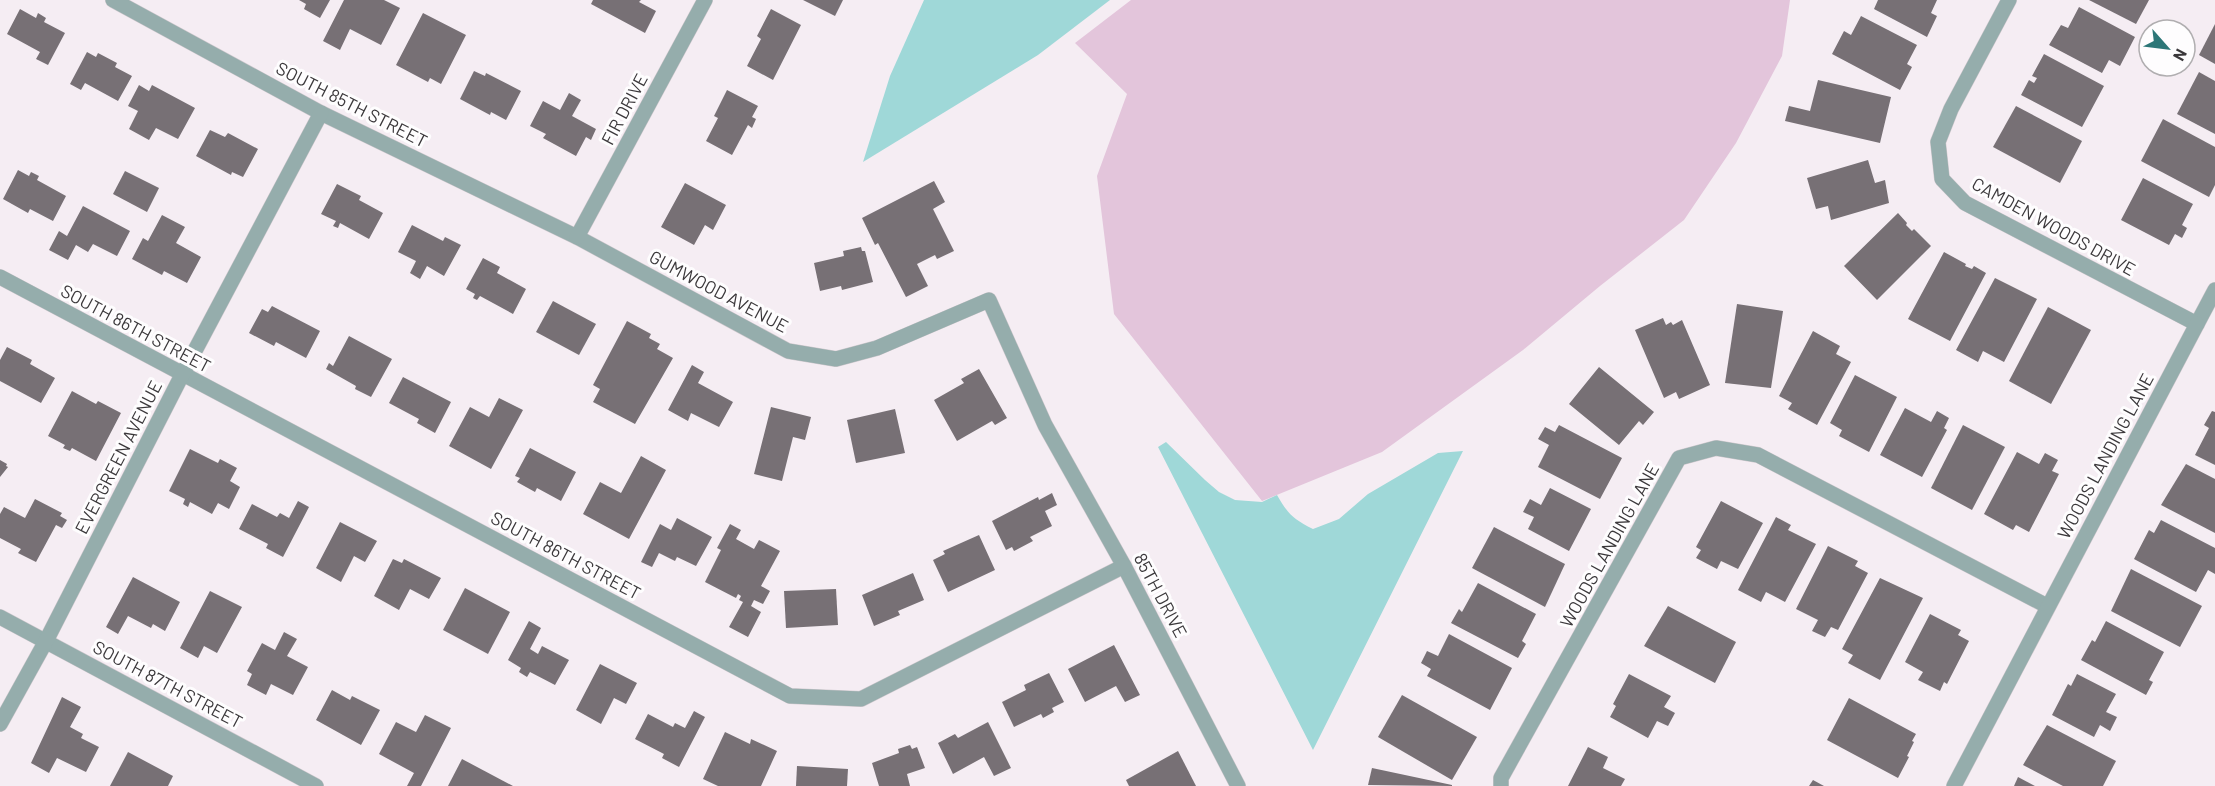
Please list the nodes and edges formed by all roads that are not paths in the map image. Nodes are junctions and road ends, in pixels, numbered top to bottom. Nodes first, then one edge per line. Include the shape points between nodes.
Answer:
1 (113, 0) edge
2 (705, 0) edge
3 (2009, 0) edge
4 (321, 112) junction
5 (577, 237) junction
6 (0, 277) edge
7 (2215, 290) edge
8 (2197, 324) junction
9 (182, 375) junction
10 (1045, 425) joint
11 (1124, 566) junction
12 (2047, 606) junction
13 (0, 617) edge
14 (46, 641) junction
15 (0, 724) edge
16 (316, 786) edge
17 (1238, 786) edge
18 (1501, 786) edge
19 (1954, 786) edge

1 - 4 street, SOUTH 85TH STREET
2 - 5 street, FIR DRIVE
3 - 8 street, CAMDEN WOODS DRIVE via 1951,109 1938,142 1942,179 1965,203
4 - 5 street, SOUTH 85TH STREET
4 - 9 street, EVERGREEN AVENUE
5 - 10 street, GUMWOOD AVENUE via 788,351 836,359 877,348 989,300
6 - 9 street, SOUTH 86TH STREET
7 - 8 street
8 - 12 street, WOODS LANDING LANE
9 - 11 street, SOUTH 86TH STREET via 790,696 861,699
9 - 14 street, EVERGREEN AVENUE
10 - 11 street, 85TH DRIVE
11 - 17 street, 85TH DRIVE
12 - 18 street, WOODS LANDING LANE via 1758,455 1716,448 1679,458 1501,778
12 - 19 street, WOODS LANDING LANE
13 - 14 street, SOUTH 87TH STREET
14 - 15 street, EVERGREEN AVENUE
14 - 16 street, SOUTH 87TH STREET

